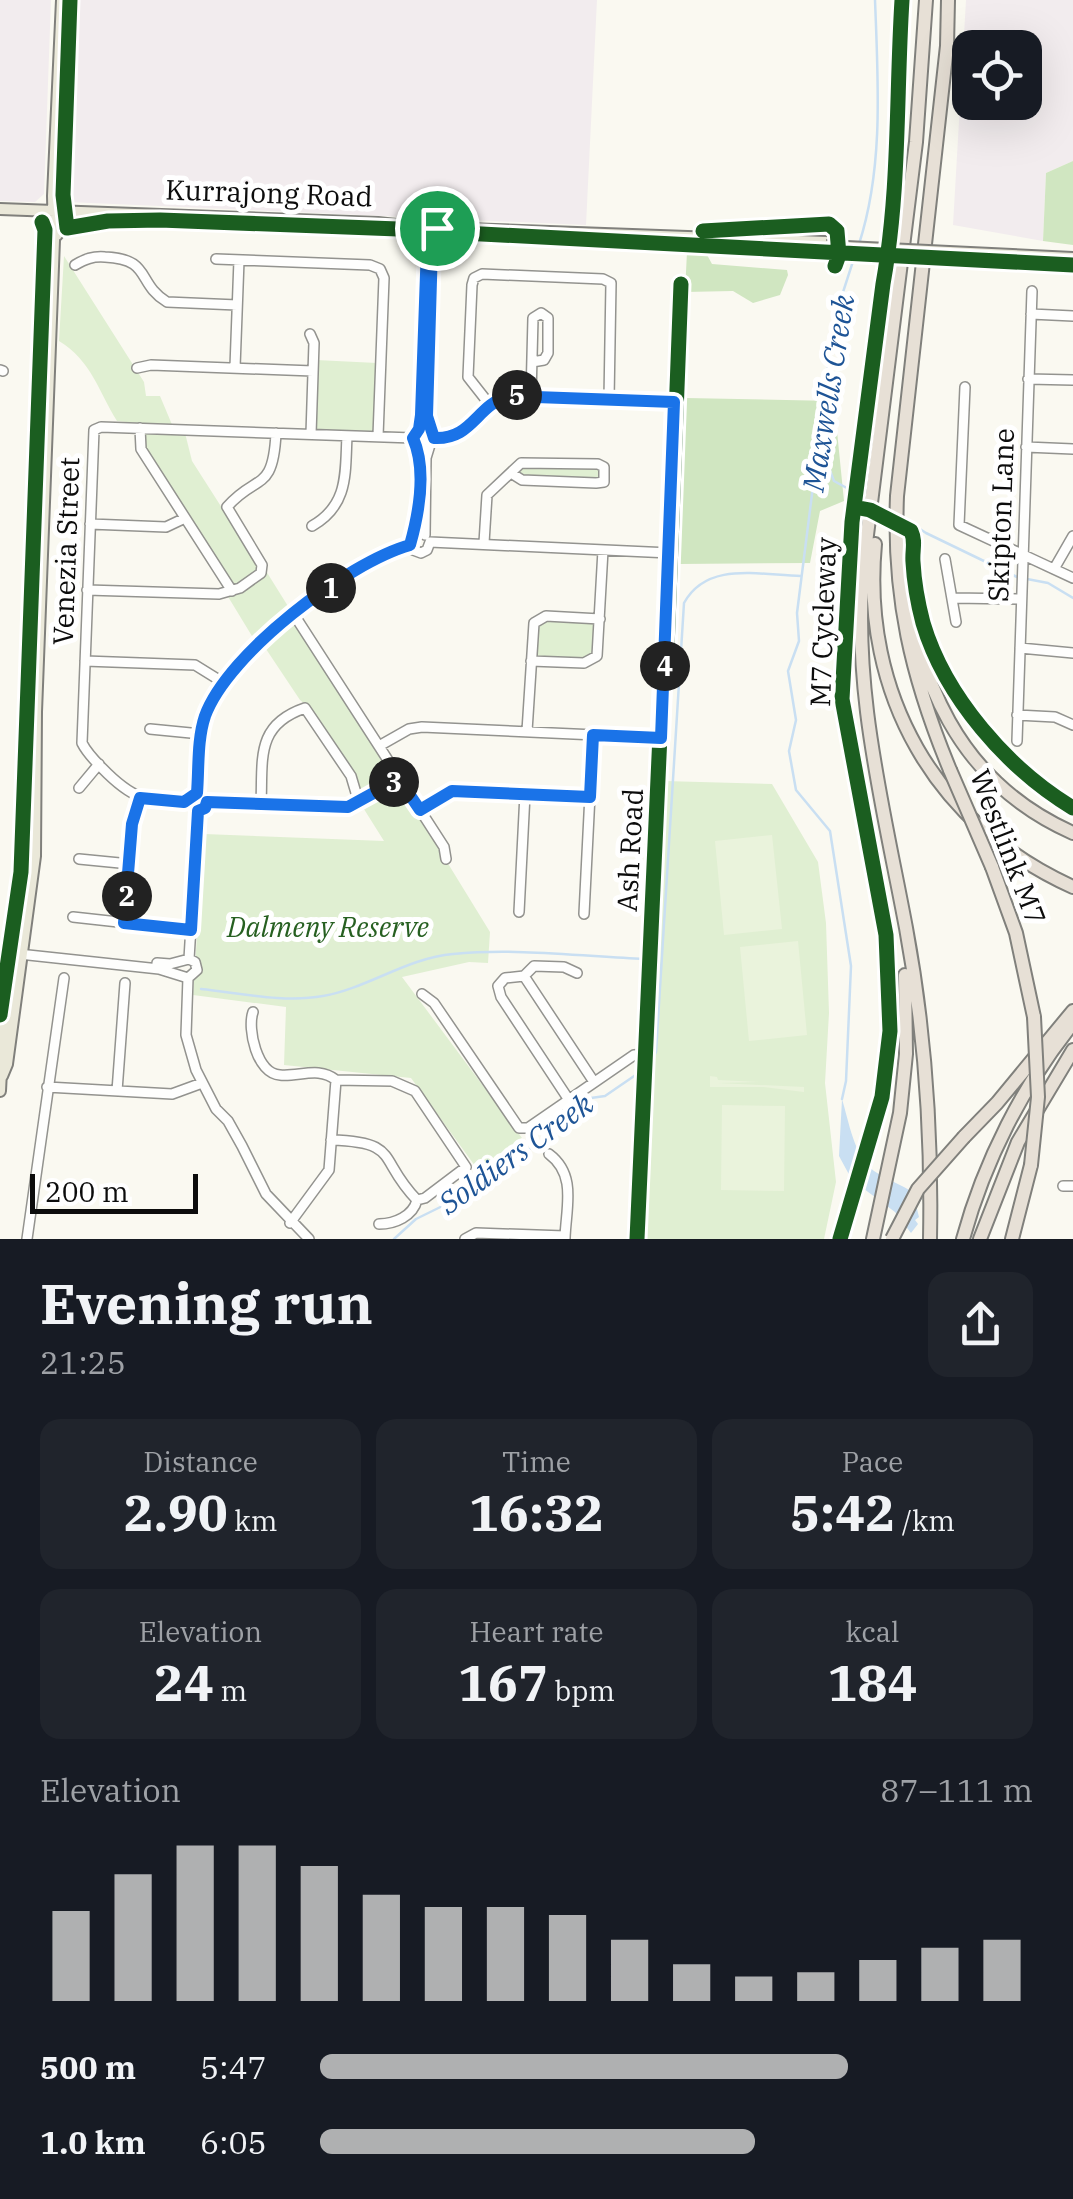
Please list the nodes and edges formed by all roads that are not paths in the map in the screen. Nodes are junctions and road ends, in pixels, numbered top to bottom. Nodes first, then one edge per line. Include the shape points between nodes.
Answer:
1 (62, 0) edge
2 (926, 0) edge
3 (948, 0) edge
4 (0, 209) edge
5 (53, 210) junction
6 (113, 212) junction
7 (430, 232) junction
8 (54, 240) junction
9 (1073, 256) edge
10 (216, 259) dead end
11 (239, 260) junction
12 (74, 265) dead end
13 (681, 284) dead end
14 (1032, 291) dead end
15 (237, 306) junction
16 (1031, 314) junction
17 (1073, 316) edge
18 (310, 334) dead end
19 (532, 362) junction
20 (236, 367) junction
21 (137, 368) dead end
22 (313, 370) junction
23 (1028, 378) junction
24 (1073, 380) edge
25 (964, 388) dead end
26 (531, 396) junction
27 (609, 398) junction
28 (674, 402) junction
29 (490, 405) junction
30 (140, 428) junction
31 (276, 433) junction
32 (311, 434) junction
33 (346, 436) junction
34 (378, 436) junction
35 (424, 438) junction
36 (1026, 447) junction
37 (1073, 449) edge
38 (511, 473) junction
39 (185, 518) junction
40 (90, 524) junction
41 (872, 524) junction
42 (312, 526) dead end
43 (898, 536) junction
44 (1073, 536) edge
45 (420, 539) junction
46 (484, 544) junction
47 (603, 550) junction
48 (670, 553) junction
49 (1022, 556) junction
50 (944, 559) dead end
51 (1054, 569) junction
52 (1073, 578) edge
53 (87, 590) junction
54 (232, 591) junction
55 (952, 598) junction
56 (1020, 599) junction
57 (293, 613) junction
58 (600, 619) junction
59 (956, 622) dead end
60 (1020, 648) junction
61 (1073, 653) edge
62 (85, 661) junction
63 (531, 661) junction
64 (224, 684) junction
65 (1018, 715) junction
66 (1073, 725) edge
67 (150, 729) dead end
68 (527, 731) junction
69 (200, 734) junction
70 (593, 735) junction
71 (661, 738) junction
72 (1017, 741) dead end
73 (378, 746) junction
74 (98, 764) junction
75 (399, 779) junction
76 (79, 788) dead end
77 (197, 793) junction
78 (525, 794) junction
79 (590, 797) junction
80 (140, 798) junction
81 (881, 800) junction
82 (189, 802) junction
83 (207, 802) junction
84 (359, 803) junction
85 (262, 804) junction
86 (420, 810) junction
87 (198, 811) junction
88 (1073, 833) edge
89 (78, 859) dead end
90 (446, 859) dead end
91 (130, 864) junction
92 (1073, 887) edge
93 (519, 912) dead end
94 (584, 914) dead end
95 (73, 918) dead end
96 (124, 923) junction
97 (191, 930) junction
98 (0, 949) edge
99 (19, 950) junction
100 (185, 960) junction
101 (578, 972) dead end
102 (184, 976) junction
103 (524, 976) junction
104 (64, 978) dead end
105 (125, 983) dead end
106 (422, 994) dead end
107 (1073, 1011) edge
108 (253, 1012) dead end
109 (1073, 1022) edge
110 (1073, 1050) edge
111 (646, 1054) junction
112 (2, 1076) edge
113 (336, 1080) junction
114 (594, 1082) junction
115 (202, 1083) junction
116 (47, 1087) junction
117 (0, 1091) edge
118 (117, 1092) junction
119 (569, 1100) junction
120 (331, 1140) junction
121 (548, 1154) dead end
122 (1029, 1183) junction
123 (417, 1200) junction
124 (290, 1223) junction
125 (379, 1224) dead end
126 (499, 1236) edge
127 (565, 1238) edge
128 (26, 1239) edge
129 (309, 1239) edge
130 (465, 1239) edge
131 (637, 1239) edge
132 (873, 1239) edge
133 (892, 1239) edge
134 (930, 1239) edge
135 (963, 1239) edge
136 (980, 1239) edge
137 (1012, 1239) edge
138 (1020, 1239) edge

1 - 5 main road
2 - 41 highway via 922,93
3 - 43 highway
4 - 5 main road, Kurrajong Road
5 - 6 main road, Kurrajong Road
5 - 8 main road
6 - 7 main road, Kurrajong Road via 378,222
6 - 8 main road via 63,225
7 - 9 main road, Kurrajong Road, bridge
7 - 35 street
8 - 99 main road via 34,816
10 - 11 street
11 - 15 street
11 - 34 street via 370,264 382,271
12 - 15 street via 95,257 126,258 167,302
13 - 28 street, Ash Road
14 - 16 street, Skipton Lane
15 - 20 street
16 - 17 street
16 - 23 street, Skipton Lane
18 - 22 street
19 - 19 street via 533,318 541,312 548,318 548,354
19 - 26 street
20 - 21 street
20 - 22 street
22 - 32 street
23 - 24 street
23 - 36 street, Skipton Lane
25 - 49 street via 959,525
26 - 27 street
26 - 29 street
27 - 28 street
27 - 29 street via 611,282 482,274 472,285 468,377
28 - 48 street, Ash Road
29 - 35 street via 458,436
30 - 31 street, Venezia Street
30 - 39 street via 141,449
30 - 40 street, Venezia Street via 94,430
31 - 32 street, Venezia Street
31 - 54 street via 267,475 227,505 264,570
32 - 33 street, Venezia Street
33 - 34 street, Venezia Street
33 - 42 street via 341,499
34 - 35 street, Venezia Street
35 - 45 street
36 - 37 street
36 - 49 street, Skipton Lane
38 - 38 street via 530,461 598,464 606,476 596,483 522,480
38 - 46 street via 487,495
39 - 40 street via 162,527
39 - 54 street
40 - 53 street, Venezia Street
41 - 81 highway via 860,656
41 - 92 highway via 876,630 886,680 908,734 950,796 987,833
43 - 88 highway via 920,648 949,724 996,783
43 - 122 highway, Westlink M7, bridge via 908,651 1016,933 1034,1016 1038,1097
44 - 51 street
45 - 46 street
45 - 57 street
46 - 47 street
47 - 48 street
47 - 58 street
48 - 71 street, Ash Road
49 - 51 street
49 - 56 street, Skipton Lane
50 - 55 street
51 - 52 street
53 - 54 street
53 - 62 street, Venezia Street
55 - 56 street
55 - 59 street
56 - 60 street, Skipton Lane
57 - 64 street
57 - 73 street
58 - 63 street via 593,660
58 - 63 street via 540,618 532,628
60 - 61 street
60 - 65 street, Skipton Lane
62 - 64 street via 195,666
62 - 74 street, Venezia Street via 82,743
63 - 68 street
64 - 69 street
65 - 66 street
65 - 72 street, Skipton Lane
67 - 69 street
68 - 70 street
68 - 73 street via 414,727
69 - 77 street
70 - 71 street
70 - 79 street
71 - 111 street, Ash Road
73 - 75 street
74 - 76 street
74 - 80 street
75 - 84 street
75 - 86 street
77 - 82 street
77 - 83 street
78 - 79 street
78 - 86 street via 452,791
78 - 93 street
79 - 94 street
80 - 82 street
80 - 91 street
81 - 132 highway via 906,1011 904,1074
81 - 134 highway via 923,1058
82 - 87 street
83 - 85 street
83 - 87 street
84 - 85 street
84 - 85 street via 351,776 303,708 266,737
86 - 90 street
87 - 97 street
89 - 91 street
91 - 96 street
95 - 96 street
96 - 97 street
97 - 100 street
98 - 99 street
99 - 100 street via 164,964
99 - 102 street
99 - 112 main road
100 - 102 street
100 - 102 street via 197,970
101 - 103 street via 534,966
102 - 115 street via 186,1035
103 - 114 street
103 - 119 street via 505,978 499,994
104 - 116 street
105 - 118 street
106 - 119 street via 515,1125 528,1128
107 - 133 highway, bridge via 918,1189
108 - 113 street via 252,1036 271,1072
109 - 135 highway via 1013,1116
110 - 136 highway via 1018,1142
111 - 114 street
111 - 131 street, Ash Road
112 - 117 main road
113 - 120 street
113 - 123 street via 396,1082 426,1103 466,1167
114 - 119 street
115 - 118 street via 172,1094
115 - 124 street
116 - 118 street
116 - 128 street
120 - 123 street via 380,1148
120 - 124 street via 326,1178
121 - 127 street via 567,1172
122 - 137 highway
122 - 138 highway
123 - 125 street via 410,1213
124 - 129 street
126 - 127 street
126 - 130 street via 476,1232

